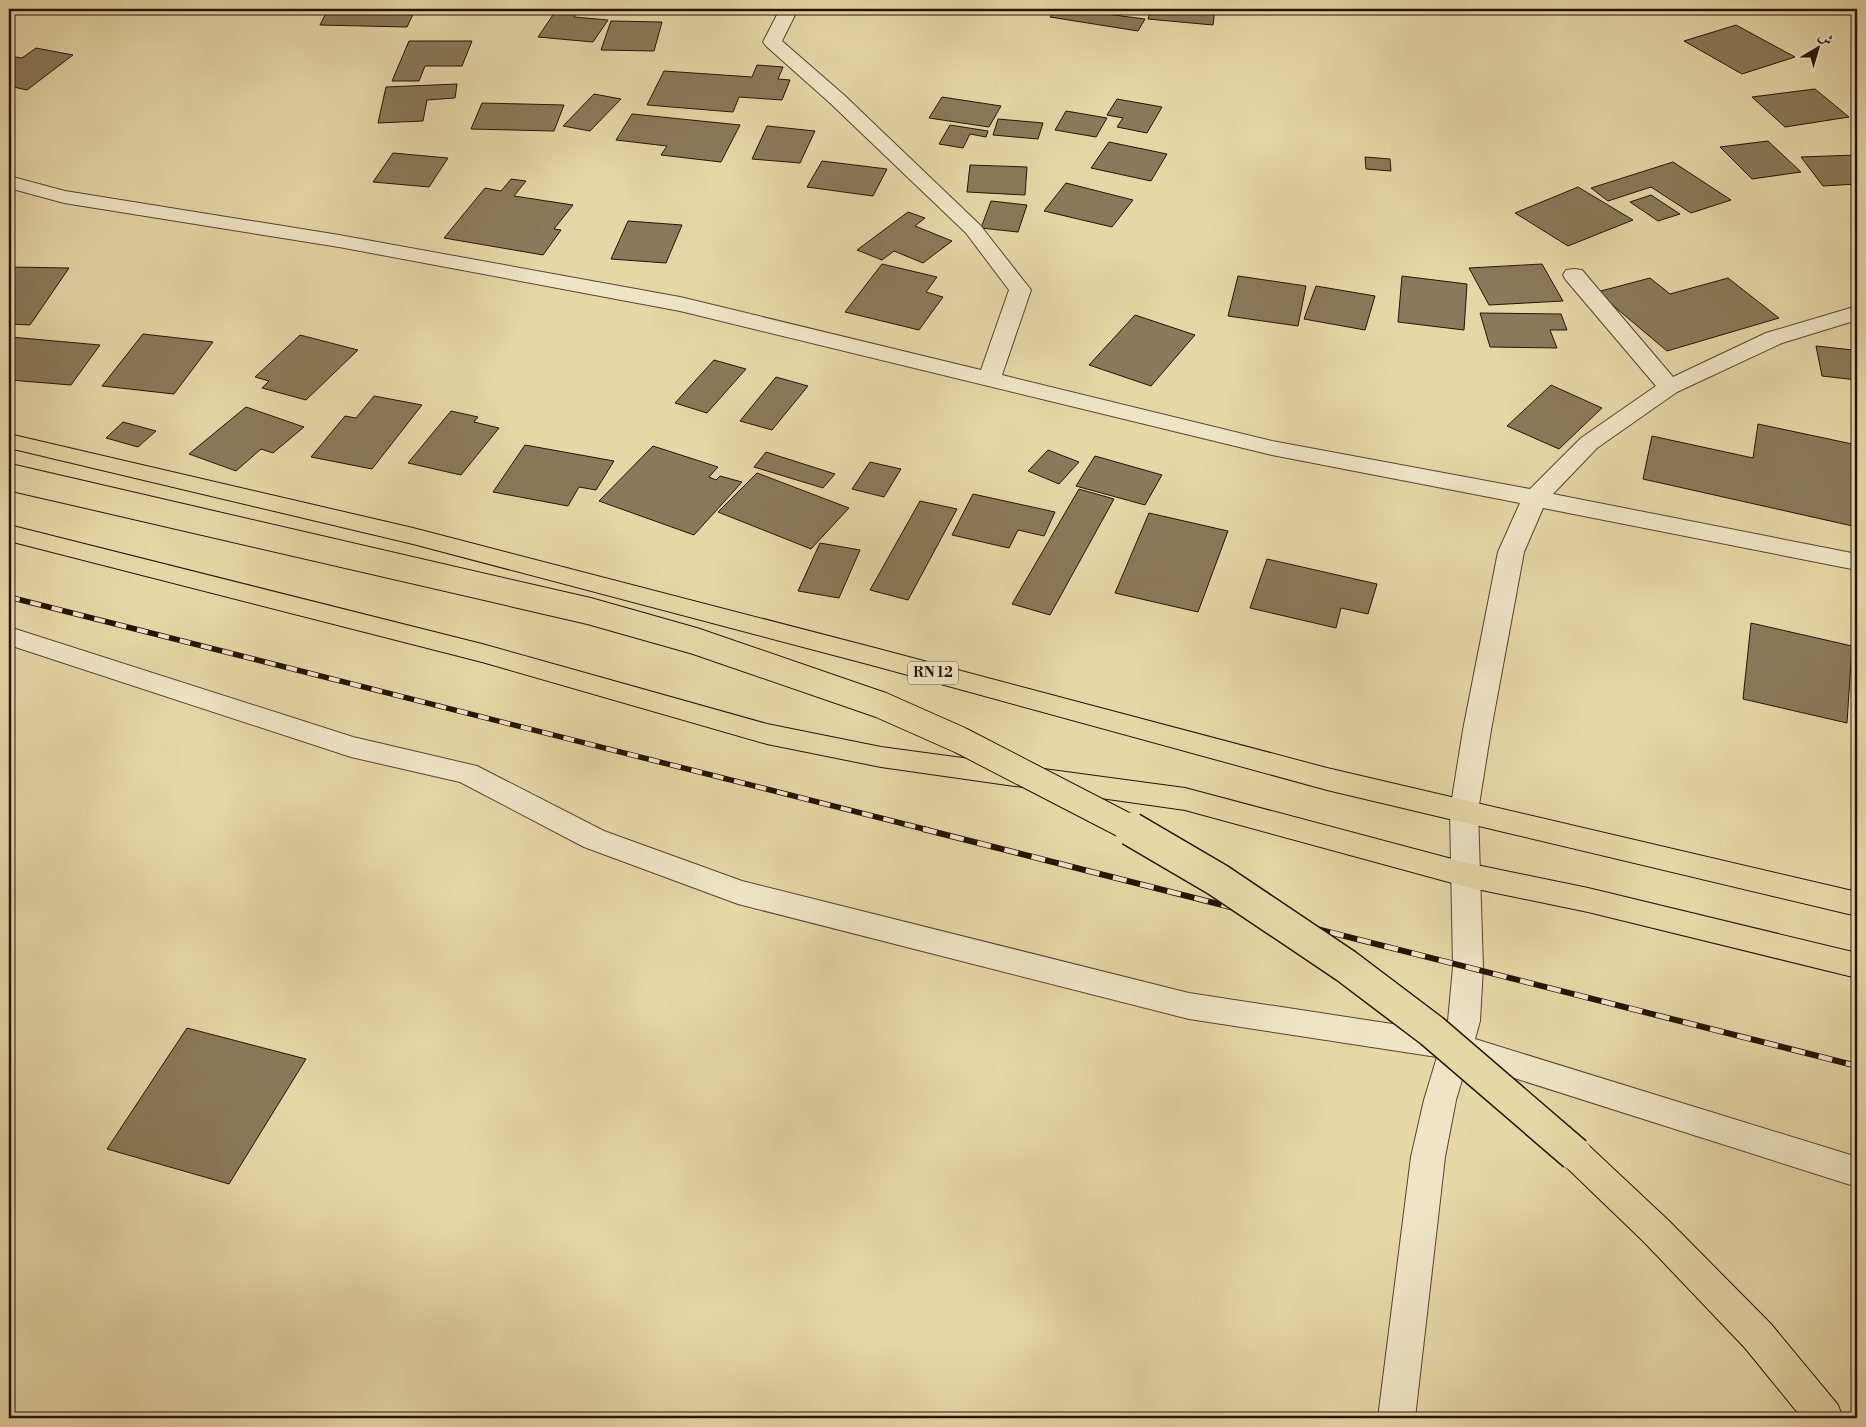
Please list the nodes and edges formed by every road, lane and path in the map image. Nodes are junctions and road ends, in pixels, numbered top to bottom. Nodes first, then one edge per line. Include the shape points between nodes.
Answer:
1 (789, 9) edge
2 (9, 182) edge
3 (1574, 275) dead end
4 (1857, 314) edge
5 (989, 379) junction
6 (1669, 387) junction
7 (9, 441) edge
8 (9, 477) edge
9 (1535, 498) junction
10 (9, 534) edge
11 (1857, 562) edge
12 (9, 636) edge
13 (1464, 811) junction
14 (1467, 875) junction
15 (1857, 904) edge
16 (1857, 966) edge
17 (1458, 1047) junction
18 (1857, 1172) edge
19 (1396, 1418) edge
20 (1825, 1418) edge

1 - 5 street via 772,42 837,99 973,229 1020,290
2 - 5 street via 64,197 339,241 680,304
3 - 6 street
4 - 6 street via 1774,338
5 - 9 street via 1272,448
6 - 9 street via 1589,443
7 - 13 main road, RN 12 via 412,536 1327,779
8 - 20 main road, bridge via 588,611 695,641 806,678 960,740 1135,831 1218,880 1346,966 1432,1032 1575,1154 1656,1231 1758,1336
9 - 11 street
9 - 13 street via 1511,552
10 - 14 main road via 482,653 767,734 881,757 1186,799
12 - 17 street via 351,747 467,773 594,839 738,892 1189,1006
13 - 14 street
13 - 15 main road, RN 12
14 - 16 main road via 1588,900
14 - 17 street via 1467,994
17 - 18 street
17 - 19 street via 1440,1100 1428,1157

